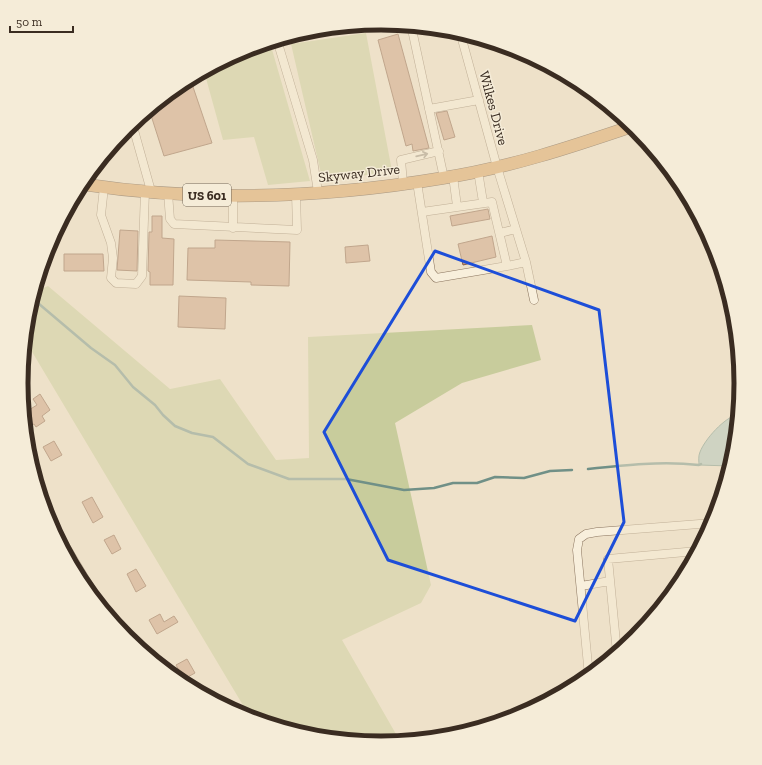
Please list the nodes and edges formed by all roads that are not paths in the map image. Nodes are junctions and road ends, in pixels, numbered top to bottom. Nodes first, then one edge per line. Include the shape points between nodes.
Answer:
1 (412, 31) edge
2 (462, 39) edge
3 (276, 46) edge
4 (478, 100) junction
5 (429, 109) junction
6 (626, 128) edge
7 (134, 130) edge
8 (439, 152) junction
9 (497, 167) junction
10 (478, 171) junction
11 (449, 177) junction
12 (90, 182) edge
13 (417, 182) junction
14 (403, 183) junction
15 (104, 187) junction
16 (148, 191) junction
17 (318, 192) junction
18 (168, 193) junction
19 (296, 194) junction
20 (233, 196) junction
21 (483, 202) junction
22 (457, 206) junction
23 (422, 212) junction
24 (232, 228) junction
25 (516, 229) junction
26 (500, 233) junction
27 (526, 262) junction
28 (507, 266) junction
29 (534, 300) dead end
30 (705, 524) edge
31 (691, 552) edge
32 (610, 581) junction
33 (581, 586) junction
34 (616, 646) edge
35 (587, 669) edge

1 - 5 street
2 - 4 street, Wilkes Drive
3 - 17 street via 313,160
4 - 5 street
4 - 9 street, Wilkes Drive
5 - 8 street
6 - 9 highway, Skyway Drive / US 601
7 - 16 street
8 - 11 street
14 -> 8 street via 401,160
9 - 10 highway, Skyway Drive / US 601
9 - 25 street, Wilkes Drive
10 - 11 highway, Skyway Drive / US 601
10 - 21 street
11 - 13 highway, Skyway Drive / US 601
11 - 22 street
12 - 15 highway, Skyway Drive / US 601
13 - 14 highway, Skyway Drive / US 601
13 - 23 street
14 - 17 highway, Skyway Drive / US 601
15 - 16 highway, Skyway Drive / US 601
15 - 16 street via 101,215 111,243 112,278 116,284 136,284 142,276
16 - 18 highway, Skyway Drive / US 601
17 - 19 highway, Skyway Drive / US 601
18 - 20 highway, Skyway Drive / US 601
18 - 24 street via 170,219 174,224
19 - 20 highway, Skyway Drive / US 601
19 - 24 street via 297,230
20 - 24 street
21 - 22 street
21 - 26 street via 493,203
22 - 23 street
23 - 28 street via 431,272 436,278
25 - 26 street
25 - 27 street, Wilkes Drive
26 - 28 street
27 - 28 street
27 - 29 street, Wilkes Drive
30 - 33 street via 586,534 579,539 577,550
31 - 32 street via 608,559
32 - 33 street
32 - 34 street
33 - 35 street

